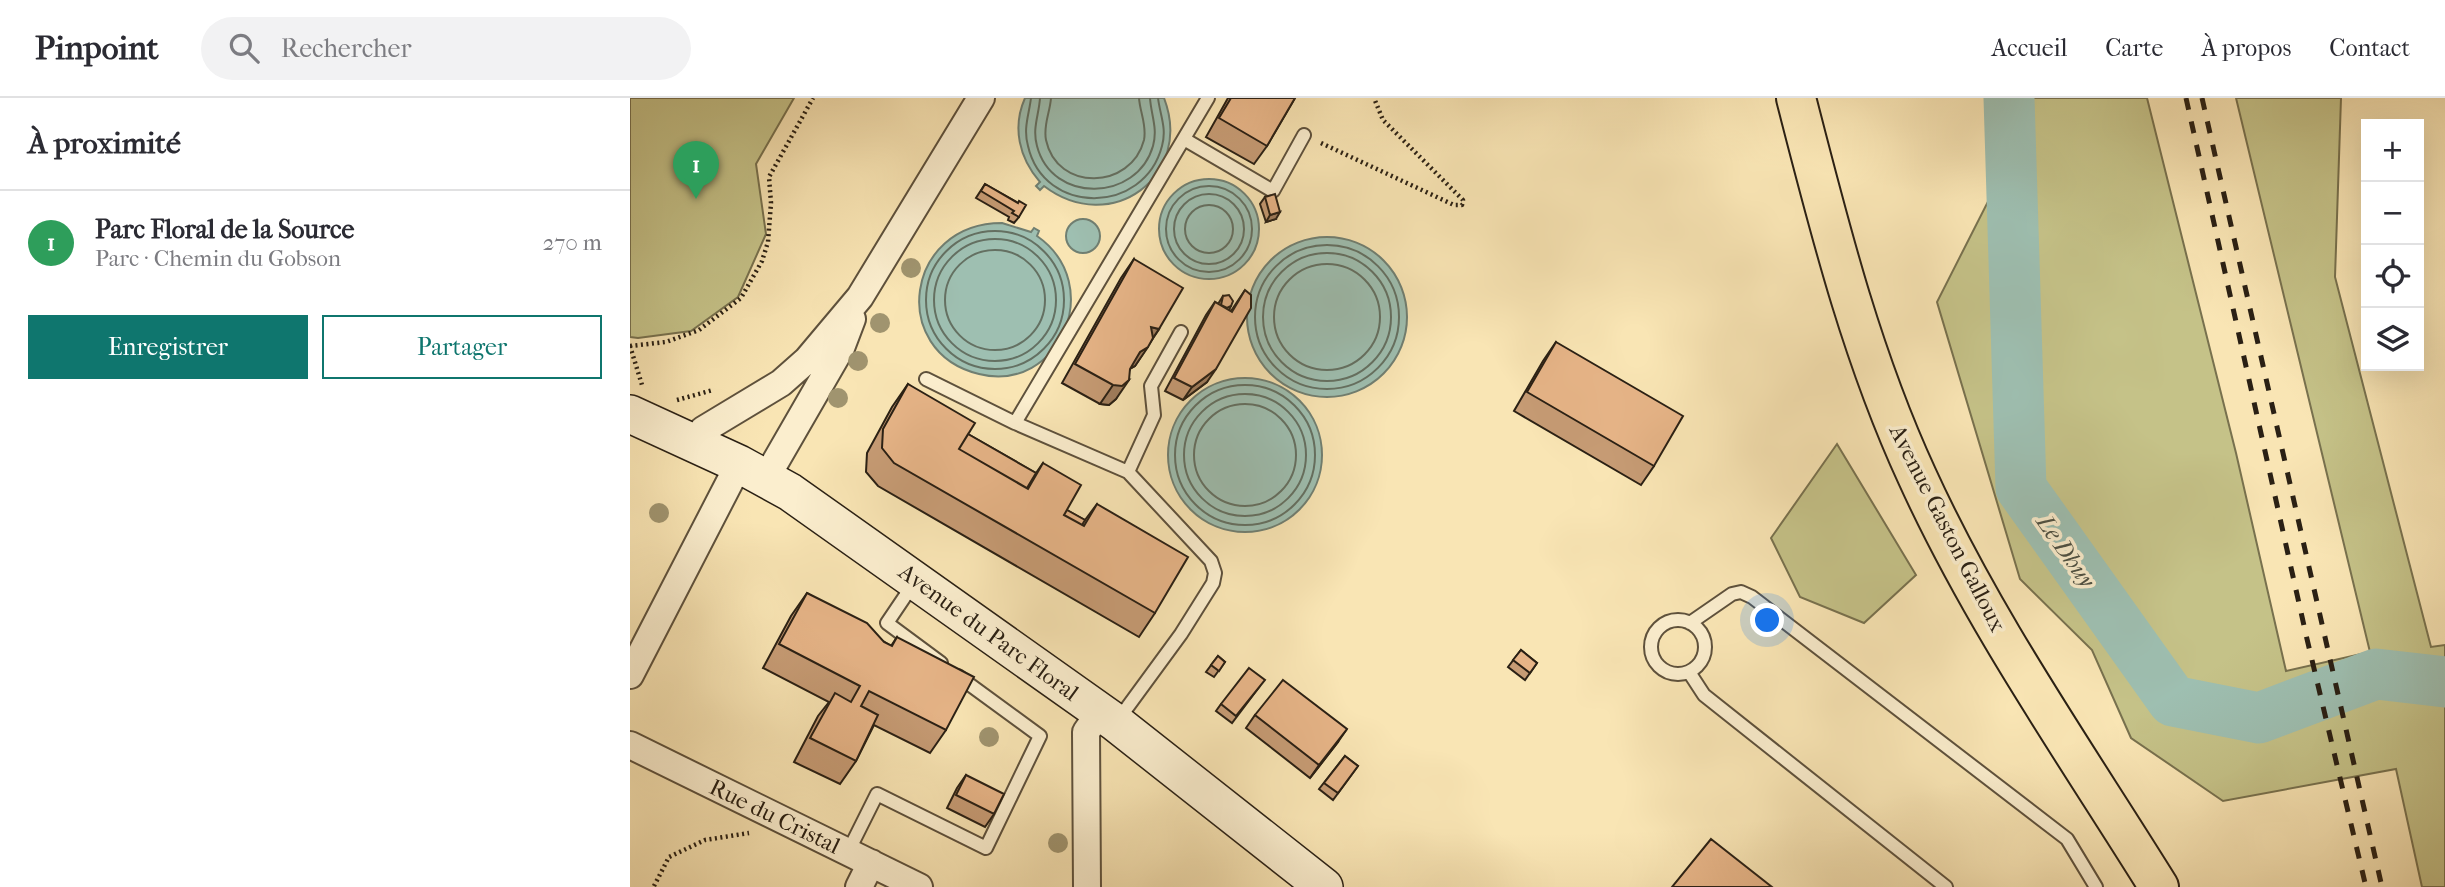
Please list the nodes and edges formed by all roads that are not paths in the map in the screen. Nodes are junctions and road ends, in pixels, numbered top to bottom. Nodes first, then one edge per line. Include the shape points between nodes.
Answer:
1 (981, 98) edge
2 (1208, 98) edge
3 (1796, 98) edge
4 (1304, 135) road end
5 (1184, 139) junction
6 (860, 297) junction
7 (1181, 332) dead end
8 (926, 379) dead end
9 (637, 401) edge
10 (1015, 423) junction
11 (695, 445) junction
12 (753, 471) junction
13 (1128, 472) junction
14 (916, 580) junction
15 (1690, 623) junction
16 (1689, 672) junction
17 (630, 675) edge
18 (1108, 717) junction
19 (630, 745) edge
20 (859, 857) junction
21 (859, 887) edge
22 (919, 887) edge
23 (1087, 887) edge
24 (1324, 887) edge
25 (1946, 887) edge
26 (2096, 887) edge
27 (2158, 887) edge

1 - 6 street
2 - 5 lane
3 - 27 main road, Avenue Gaston Galloux via 1852,308 1917,477 1970,582
4 - 5 lane via 1273,191
5 - 10 lane
6 - 11 street via 807,360 781,383 703,430
6 - 12 street via 841,348
7 - 13 lane via 1151,386 1154,415
8 - 10 lane
9 - 11 main road, Avenue du Parc Floral
10 - 13 lane
11 - 12 main road, Avenue du Parc Floral
12 - 14 main road, Avenue du Parc Floral
12 - 17 street
13 - 18 lane via 1211,561 1215,573 1181,634
14 - 18 main road, Avenue du Parc Floral
14 - 20 lane via 887,623 1040,737 986,848 877,794
15 - 16 lane via 1702,635 1705,653
15 - 16 lane via 1664,624 1651,647 1663,670
15 - 26 lane via 1732,594 1752,597 2067,839
16 - 25 lane via 1704,695
18 - 23 street via 1086,732
18 - 24 main road, Avenue du Parc Floral
19 - 20 street, Rue du Cristal
20 - 21 street
20 - 22 street, Rue du Cristal

